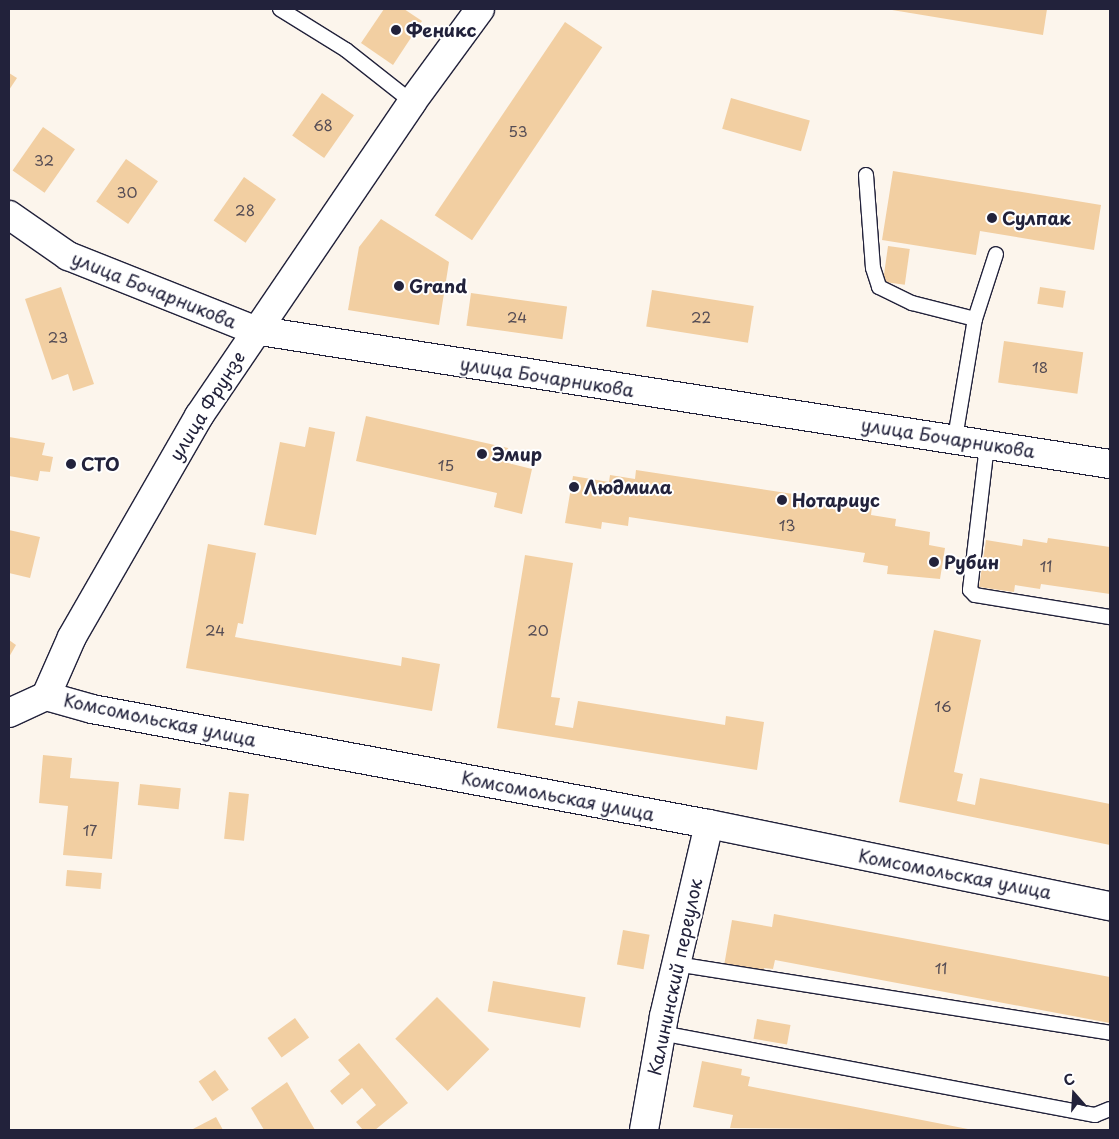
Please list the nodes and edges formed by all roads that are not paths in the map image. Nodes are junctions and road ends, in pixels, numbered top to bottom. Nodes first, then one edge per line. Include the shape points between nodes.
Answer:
1 (280, 9) edge
2 (480, 9) edge
3 (412, 102) junction
4 (866, 175) dead end
5 (9, 214) edge
6 (996, 254) dead end
7 (976, 319) junction
8 (254, 330) junction
9 (955, 438) junction
10 (987, 445) junction
11 (1110, 464) edge
12 (1110, 618) edge
13 (46, 696) junction
14 (9, 714) edge
15 (709, 824) junction
16 (1110, 906) edge
17 (676, 964) junction
18 (661, 1033) junction
19 (1110, 1033) edge
20 (1110, 1109) edge
21 (644, 1130) edge

1 - 3 lane via 346,50
2 - 3 street, улица Фрунзе
3 - 8 street, улица Фрунзе via 320,244
4 - 7 lane via 873,268 879,287 912,303
5 - 8 street, улица Бочарникова via 68,256
6 - 7 lane
7 - 9 lane
8 - 9 street, улица Бочарникова
8 - 13 street, улица Фрунзе via 199,416 72,637
9 - 10 street, улица Бочарникова
10 - 11 street, улица Бочарникова
10 - 12 lane via 970,590 975,595
13 - 14 street, Комсомольская улица
13 - 15 street, Комсомольская улица via 92,709
15 - 16 street, Комсомольская улица
15 - 17 street, Калининский переулок
17 - 18 street, Калининский переулок
17 - 19 lane
18 - 20 lane via 1095,1115
18 - 21 street, Калининский переулок

